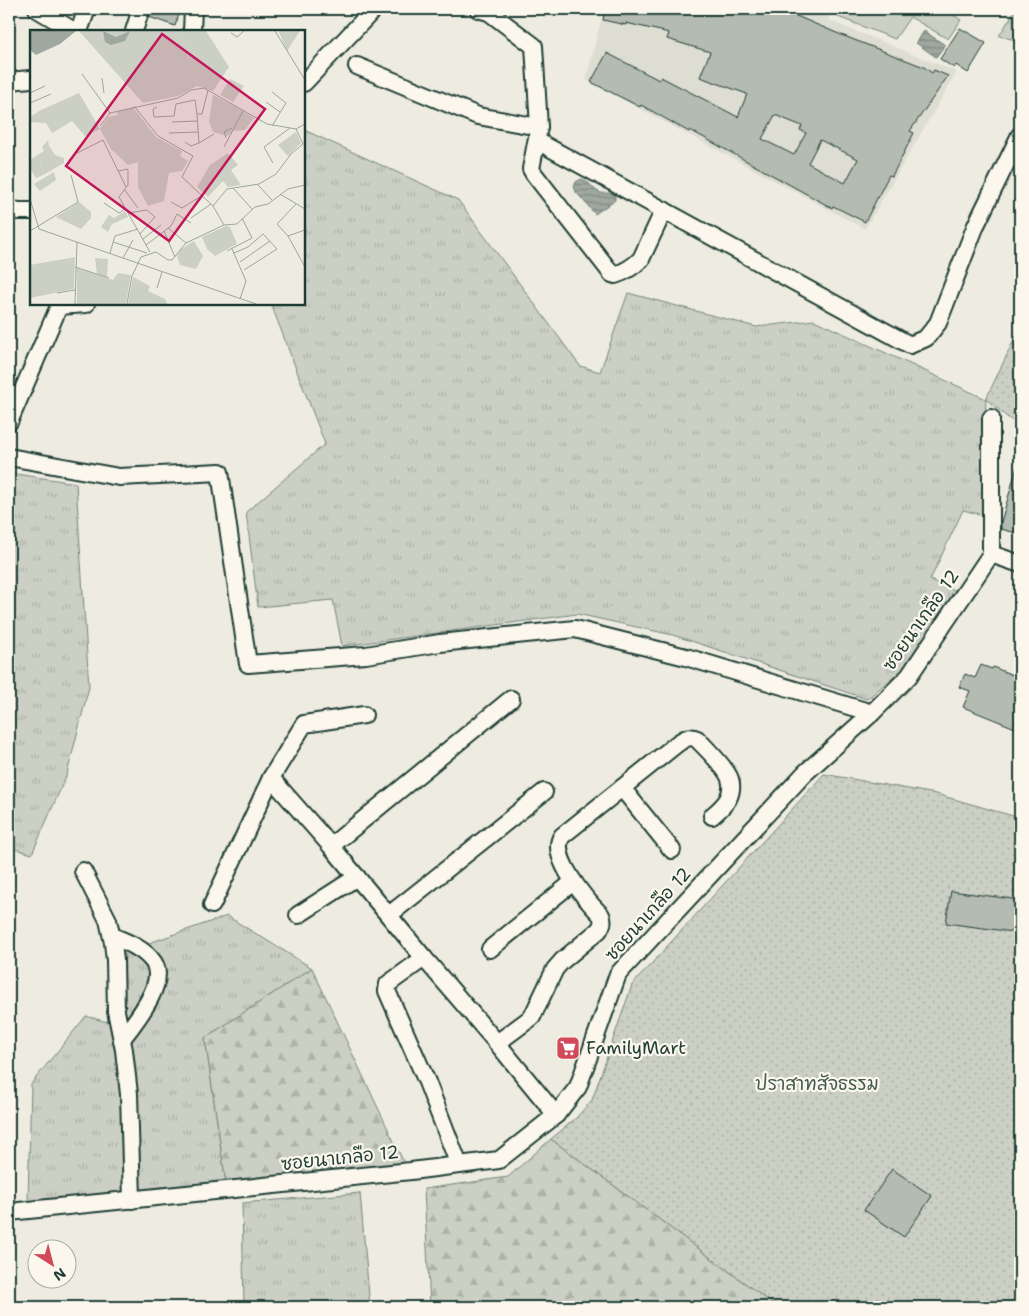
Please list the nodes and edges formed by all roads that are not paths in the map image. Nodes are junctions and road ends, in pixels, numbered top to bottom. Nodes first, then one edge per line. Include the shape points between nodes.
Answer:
1 (36, 9) edge
2 (87, 9) edge
3 (141, 9) edge
4 (193, 9) edge
5 (374, 9) edge
6 (478, 9) edge
7 (72, 30) edge
8 (80, 30) edge
9 (134, 30) edge
10 (192, 30) edge
11 (357, 66) dead end
12 (30, 78) edge
13 (9, 81) edge
14 (305, 82) edge
15 (538, 134) junction
16 (1020, 135) edge
17 (9, 210) edge
18 (664, 210) junction
19 (30, 211) edge
20 (59, 305) edge
21 (991, 418) dead end
22 (9, 422) edge
23 (9, 457) edge
24 (991, 554) junction
25 (1020, 564) edge
26 (511, 699) dead end
27 (872, 713) junction
28 (364, 715) dead end
29 (270, 778) junction
30 (622, 788) junction
31 (544, 792) dead end
32 (712, 816) dead end
33 (331, 846) junction
34 (672, 850) dead end
35 (83, 871) dead end
36 (357, 877) junction
37 (573, 882) junction
38 (212, 905) dead end
39 (298, 915) dead end
40 (389, 915) junction
41 (112, 936) junction
42 (490, 949) dead end
43 (424, 958) junction
44 (122, 1039) junction
45 (497, 1043) junction
46 (556, 1115) junction
47 (459, 1165) junction
48 (132, 1200) junction
49 (9, 1212) edge

1 - 7 street
2 - 8 street
3 - 9 street
4 - 10 street
5 - 14 street
6 - 15 street via 489,12 534,46
11 - 15 street via 478,116
12 - 13 street
15 - 18 street
15 - 18 street via 531,169 612,274 620,274 641,259
16 - 18 street via 976,226 938,323 926,338 910,345
17 - 19 street
20 - 22 street
21 - 24 street
23 - 27 street via 119,477 220,472 248,664 366,654 575,629 686,657
24 - 25 street
24 - 27 street, ซอยนาเกลือ 12 via 909,676
26 - 33 street
27 - 46 street, ซอยนาเกลือ 12 via 806,773 618,974 578,1087
28 - 29 street via 304,724
29 - 33 street
29 - 38 street
30 - 32 street via 678,743 693,737 730,778 729,798
30 - 34 street
30 - 37 street via 560,840 560,855
31 - 40 street
33 - 36 street
35 - 41 street via 108,920
36 - 39 street
36 - 40 street
37 - 42 street
37 - 45 street via 600,916 602,924 555,969 532,1017
40 - 43 street
41 - 44 street via 116,1011
41 - 44 street via 134,945 154,962 157,969 154,990
43 - 45 street
43 - 47 street via 391,981 387,991
44 - 48 street via 129,1094
45 - 46 street
46 - 47 street, ซอยนาเกลือ 12 via 499,1160
47 - 48 street, ซอยนาเกลือ 12
48 - 49 street, ซอยนาเกลือ 12

